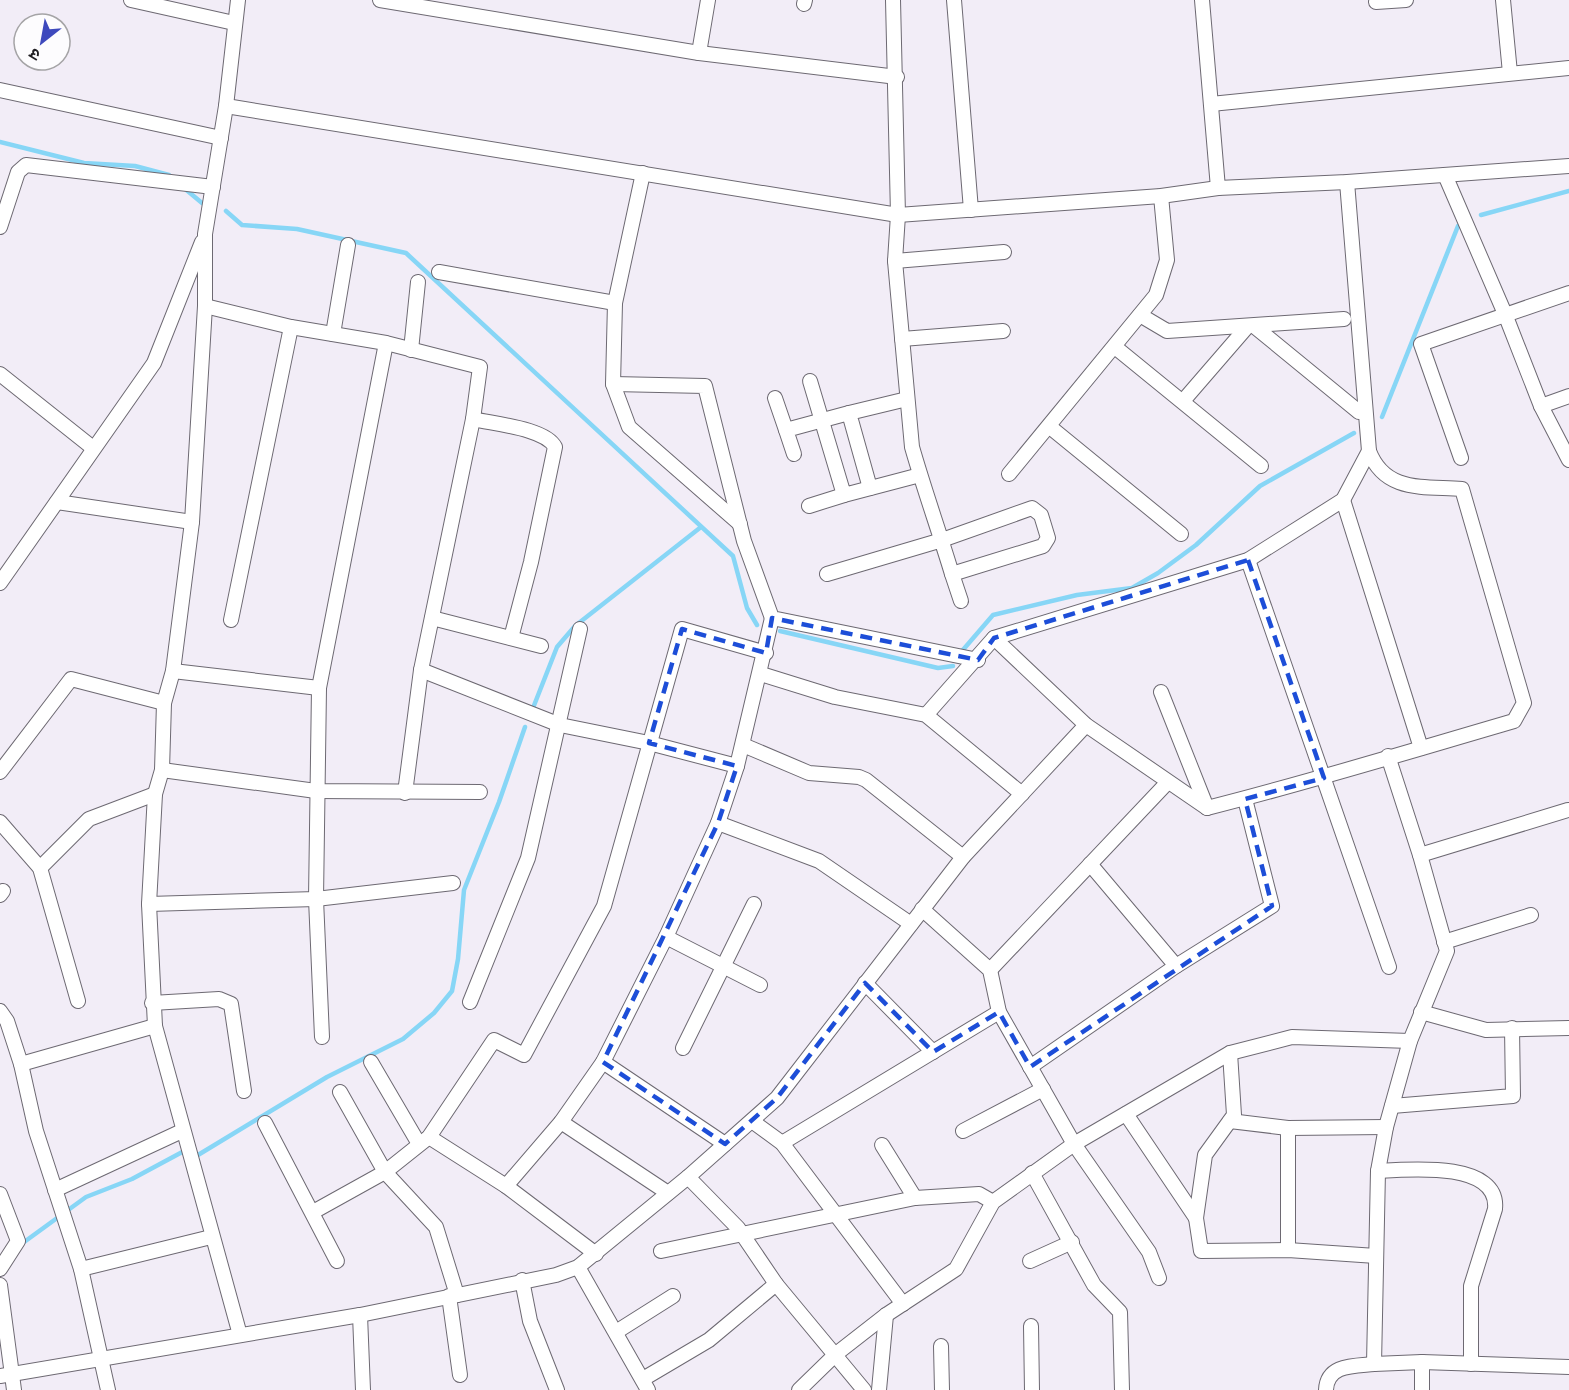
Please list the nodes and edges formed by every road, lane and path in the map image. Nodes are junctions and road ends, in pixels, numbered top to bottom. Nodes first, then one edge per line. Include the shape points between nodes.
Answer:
1 (131, 0) edge
2 (238, 0) edge
3 (380, 0) edge
4 (708, 0) edge
5 (893, 0) edge
6 (954, 0) edge
7 (1202, 0) edge
8 (1406, 0) edge
9 (1503, 0) edge
10 (1376, 2) dead end
11 (234, 23) junction
12 (699, 53) junction
13 (1569, 68) edge
14 (1510, 73) junction
15 (897, 77) junction
16 (0, 90) edge
17 (1211, 104) junction
18 (226, 106) junction
19 (221, 138) junction
20 (1569, 166) edge
21 (642, 173) junction
22 (1444, 175) junction
23 (1347, 182) junction
24 (213, 187) junction
25 (1218, 188) junction
26 (1161, 196) junction
27 (971, 210) junction
28 (898, 215) junction
29 (0, 227) edge
30 (206, 234) junction
31 (348, 245) dead end
32 (1004, 252) dead end
33 (895, 261) junction
34 (439, 272) dead end
35 (418, 282) dead end
36 (1569, 293) edge
37 (615, 303) junction
38 (205, 306) junction
39 (1505, 314) junction
40 (1140, 315) junction
41 (1344, 319) dead end
42 (1251, 326) junction
43 (291, 327) junction
44 (1004, 331) dead end
45 (333, 334) junction
46 (902, 339) junction
47 (386, 343) junction
48 (1115, 348) junction
49 (411, 350) junction
50 (0, 374) edge
51 (810, 381) dead end
52 (613, 384) junction
53 (1569, 396) edge
54 (775, 398) dead end
55 (908, 399) junction
56 (1183, 401) junction
57 (1541, 406) junction
58 (1359, 412) dead end
59 (849, 413) junction
60 (473, 419) junction
61 (821, 420) junction
62 (1050, 427) junction
63 (786, 430) junction
64 (93, 448) junction
65 (1369, 451) junction
66 (794, 454) dead end
67 (1461, 458) dead end
68 (1569, 460) edge
69 (1261, 466) dead end
70 (1009, 474) dead end
71 (920, 475) junction
72 (870, 488) junction
73 (844, 495) junction
74 (1344, 500) junction
75 (57, 502) junction
76 (809, 507) dead end
77 (192, 522) junction
78 (740, 524) junction
79 (1181, 534) dead end
80 (942, 540) junction
81 (1248, 560) junction
82 (827, 574) dead end
83 (952, 574) junction
84 (0, 583) edge
85 (961, 601) dead end
86 (432, 618) junction
87 (772, 618) junction
88 (231, 620) dead end
89 (580, 629) dead end
90 (511, 638) junction
91 (994, 638) junction
92 (541, 646) dead end
93 (766, 653) junction
94 (978, 660) junction
95 (421, 670) junction
96 (173, 671) junction
97 (761, 674) junction
98 (319, 688) junction
99 (1161, 692) dead end
100 (164, 704) junction
101 (926, 715) junction
102 (560, 725) junction
103 (1086, 725) junction
104 (649, 743) junction
105 (743, 745) junction
106 (1421, 748) junction
107 (1388, 756) junction
108 (737, 766) junction
109 (162, 770) junction
110 (0, 772) edge
111 (1324, 778) junction
112 (1167, 783) junction
113 (316, 791) junction
114 (480, 792) dead end
115 (405, 793) junction
116 (154, 794) junction
117 (1022, 794) junction
118 (1569, 795) edge
119 (1245, 799) junction
120 (1206, 808) junction
121 (1569, 814) edge
122 (0, 822) edge
123 (718, 823) junction
124 (1420, 855) junction
125 (963, 857) junction
126 (1090, 864) junction
127 (40, 868) junction
128 (453, 883) dead end
129 (316, 899) junction
130 (149, 904) junction
131 (754, 904) dead end
132 (922, 909) junction
133 (1531, 915) dead end
134 (910, 924) junction
135 (666, 937) junction
136 (1444, 942) junction
137 (1176, 966) junction
138 (724, 967) junction
139 (1389, 967) dead end
140 (990, 970) junction
141 (865, 983) junction
142 (759, 985) dead end
143 (78, 1001) dead end
144 (470, 1002) dead end
145 (152, 1003) junction
146 (999, 1012) junction
147 (1421, 1012) junction
148 (2, 1019) edge
149 (155, 1026) junction
150 (1512, 1028) junction
151 (1563, 1028) edge
152 (322, 1037) dead end
153 (1410, 1041) junction
154 (683, 1048) dead end
155 (933, 1052) junction
156 (1230, 1053) junction
157 (371, 1062) dead end
158 (603, 1062) junction
159 (21, 1064) junction
160 (1030, 1067) junction
161 (1043, 1089) junction
162 (244, 1091) dead end
163 (340, 1092) dead end
164 (1392, 1106) junction
165 (1126, 1114) junction
166 (752, 1121) junction
167 (1230, 1121) junction
168 (561, 1122) junction
169 (265, 1123) dead end
170 (1386, 1127) junction
171 (1288, 1128) junction
172 (182, 1131) junction
173 (963, 1131) dead end
174 (424, 1141) junction
175 (782, 1143) junction
176 (725, 1144) junction
177 (1074, 1144) junction
178 (882, 1145) dead end
179 (1378, 1171) junction
180 (386, 1172) junction
181 (1032, 1173) junction
182 (688, 1177) junction
183 (506, 1186) junction
184 (55, 1190) junction
185 (668, 1193) junction
186 (0, 1194) edge
187 (915, 1198) junction
188 (993, 1202) junction
189 (313, 1212) junction
190 (836, 1216) junction
191 (1196, 1218) junction
192 (741, 1233) junction
193 (211, 1237) junction
194 (1072, 1242) junction
195 (661, 1251) dead end
196 (1288, 1251) junction
197 (596, 1254) junction
198 (1376, 1256) junction
199 (337, 1261) dead end
200 (1030, 1261) dead end
201 (578, 1267) junction
202 (0, 1269) edge
203 (81, 1269) junction
204 (1159, 1278) dead end
205 (522, 1280) junction
206 (776, 1284) junction
207 (0, 1285) edge
208 (453, 1295) junction
209 (673, 1296) dead end
210 (903, 1304) junction
211 (360, 1315) junction
212 (886, 1315) junction
213 (1031, 1326) dead end
214 (616, 1332) junction
215 (240, 1335) junction
216 (940, 1346) dead end
217 (836, 1354) junction
218 (102, 1359) junction
219 (1422, 1362) junction
220 (1374, 1364) junction
221 (1471, 1364) junction
222 (1569, 1367) edge
223 (6, 1375) edge
224 (460, 1375) dead end
225 (646, 1385) edge
226 (14, 1390) edge
227 (108, 1390) edge
228 (363, 1390) edge
229 (557, 1390) edge
230 (799, 1390) edge
231 (864, 1390) edge
232 (879, 1390) edge
233 (942, 1390) edge
234 (1032, 1390) edge
235 (1122, 1390) edge
236 (1326, 1390) edge
237 (1422, 1390) edge

1 - 11 street
2 - 11 street
3 - 12 street
4 - 12 street
5 - 15 street
6 - 27 street
7 - 17 street
8 - 10 street
9 - 14 street
11 - 18 street
12 - 15 street
13 - 14 street
14 - 17 street
15 - 28 street
16 - 19 street
17 - 25 street
18 - 19 street
18 - 21 street
19 - 24 street
20 - 22 street
21 - 28 street
21 - 37 street
22 - 23 street
22 - 39 street
23 - 25 street
23 - 65 street
24 - 29 street via 26,165 18,172
24 - 30 street
25 - 26 street
26 - 27 street
26 - 40 street via 1167,260 1156,295
27 - 28 street
28 - 33 street
30 - 38 street
30 - 64 street via 154,363
31 - 45 street
32 - 33 street
33 - 46 street
34 - 37 street
35 - 49 street
36 - 39 street
37 - 52 street
38 - 43 street
38 - 77 street
39 - 57 street
39 - 67 street via 1421,344
40 - 42 street via 1167,331
40 - 48 street
41 - 42 street
42 - 56 street
42 - 58 street
43 - 45 street
43 - 88 street
44 - 46 street
45 - 47 street
46 - 55 street
47 - 49 street
47 - 98 street
48 - 56 street
48 - 62 street
49 - 60 street via 480,367
50 - 64 street
51 - 61 street
52 - 78 street via 629,427
52 - 78 street via 705,386
53 - 57 street
54 - 63 street
55 - 59 street
55 - 71 street via 912,447
56 - 69 street
57 - 68 street
59 - 61 street
59 - 72 street
60 - 86 street
60 - 90 street via 535,433 546,437 555,447
61 - 63 street
61 - 73 street
62 - 70 street
62 - 79 street
63 - 66 street
64 - 75 street
65 - 74 street
65 - 106 street via 1375,467 1401,485 1462,489 1524,703 1514,721
71 - 72 street
71 - 80 street
72 - 73 street
73 - 76 street
74 - 81 street
74 - 106 street
75 - 77 street
75 - 84 street
77 - 96 street
78 - 87 street
80 - 82 street
80 - 83 street
80 - 83 street via 1032,508 1041,514 1048,538 1043,546
81 - 91 street
81 - 111 street
83 - 85 street
86 - 90 street
86 - 95 street
87 - 93 street
87 - 94 street
89 - 102 street
90 - 92 street
91 - 94 street
91 - 103 street
93 - 97 street
93 - 104 street via 682,629
94 - 101 street
95 - 102 street
95 - 115 street
96 - 98 street
96 - 100 street
97 - 101 street via 841,698
97 - 105 street
98 - 113 street
99 - 120 street
100 - 109 street
100 - 110 street via 71,679
101 - 117 street
102 - 104 street
102 - 144 street via 528,858
103 - 112 street
103 - 117 street
104 - 108 street
104 - 174 street via 604,906 524,1055 494,1040
105 - 108 street
105 - 125 street via 809,773 867,780
106 - 107 street
107 - 111 street
107 - 124 street
108 - 123 street
109 - 113 street
109 - 116 street
111 - 119 street
111 - 139 street
112 - 120 street
112 - 126 street
113 - 115 street
113 - 129 street
114 - 115 street
116 - 127 street via 89,819
116 - 130 street
117 - 125 street
118 - 121 street
119 - 120 street
119 - 137 street via 1272,906
121 - 124 street
122 - 127 street
123 - 134 street via 814,859
123 - 135 street
124 - 136 street
125 - 132 street
126 - 137 street
126 - 140 street
127 - 143 street
128 - 129 street
129 - 130 street
129 - 152 street
130 - 145 street
131 - 138 street
132 - 134 street
132 - 140 street
133 - 136 street
134 - 141 street
135 - 138 street
135 - 158 street
136 - 147 street via 1447,951
137 - 160 street
138 - 142 street
138 - 154 street
140 - 146 street
141 - 155 street
141 - 166 street via 777,1098
145 - 149 street
145 - 162 street via 219,999 231,1004
146 - 155 street
146 - 160 street
147 - 150 street via 1486,1030
147 - 153 street
148 - 159 street
149 - 159 street
149 - 172 street
150 - 151 street
150 - 164 street via 1513,1096
153 - 156 street via 1293,1037
153 - 164 street
155 - 175 street
156 - 165 street
156 - 167 street via 1234,1115
157 - 174 street
158 - 168 street
158 - 176 street
159 - 184 street
160 - 161 street
161 - 173 street
161 - 177 street
163 - 180 street
164 - 170 street
165 - 177 street
165 - 191 street
166 - 175 street
166 - 176 street
167 - 171 street
167 - 191 street via 1205,1155
168 - 183 street
168 - 185 street
169 - 189 street
170 - 171 street
170 - 179 street
171 - 196 street
172 - 184 street
172 - 193 street
174 - 180 street
174 - 183 street
175 - 190 street
176 - 182 street
177 - 181 street
177 - 204 street via 1149,1252
178 - 187 street
179 - 198 street
179 - 221 street via 1455,1171 1489,1187 1496,1197 1471,1286
180 - 189 street
180 - 208 street via 436,1227
181 - 188 street
181 - 194 street
182 - 185 street
182 - 192 street
183 - 197 street
184 - 203 street
185 - 197 street
186 - 202 street via 18,1241
187 - 188 street via 979,1194
187 - 190 street
188 - 210 street via 956,1269
189 - 199 street
190 - 192 street
190 - 210 street
191 - 196 street via 1201,1251
192 - 195 street
192 - 206 street
193 - 203 street
193 - 215 street
194 - 200 street
194 - 235 street via 1094,1285 1120,1312
196 - 198 street
197 - 201 street
198 - 220 street
201 - 205 street
201 - 214 street
203 - 218 street
205 - 208 street
205 - 229 street via 530,1321
206 - 217 street
206 - 225 street via 709,1340
207 - 223 street
208 - 211 street
208 - 224 street
209 - 214 street
210 - 212 street
211 - 215 street
211 - 228 street
212 - 217 street
212 - 232 street
213 - 234 street
214 - 225 street
215 - 218 street
216 - 233 street
217 - 230 street
217 - 231 street
218 - 223 street
218 - 227 street
219 - 220 street
219 - 221 street
219 - 237 street
220 - 236 street via 1339,1368 1330,1374
221 - 222 street
223 - 226 street

